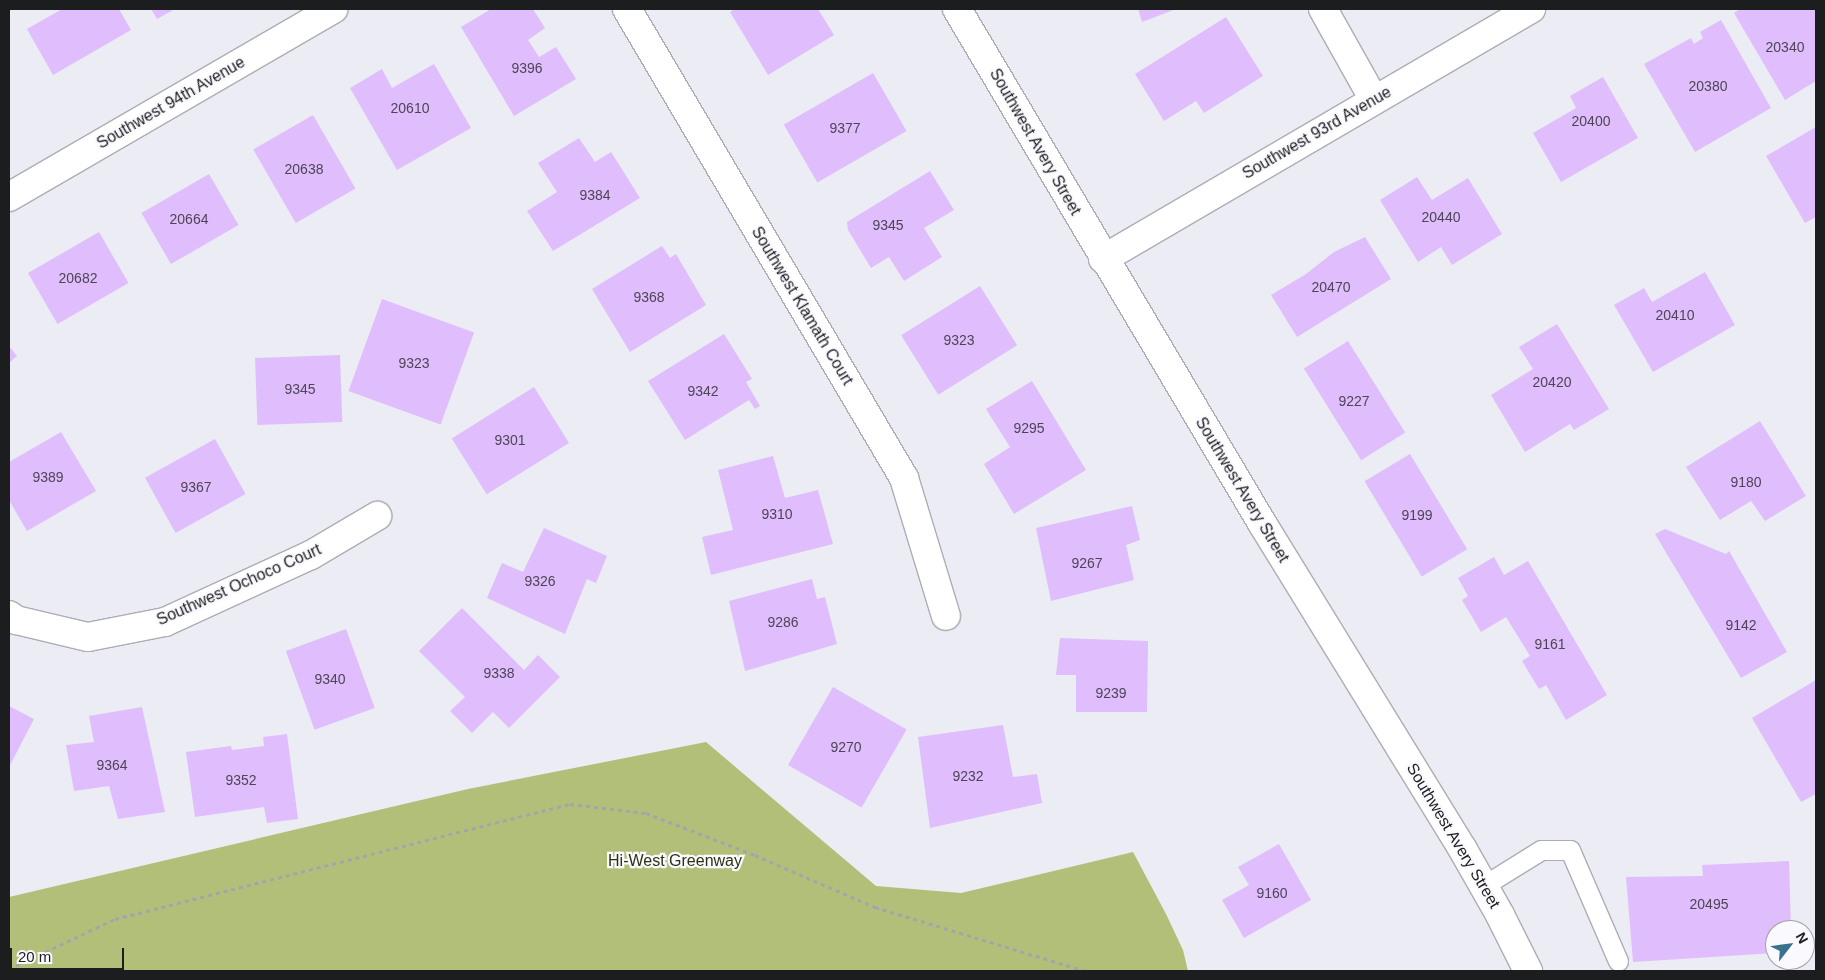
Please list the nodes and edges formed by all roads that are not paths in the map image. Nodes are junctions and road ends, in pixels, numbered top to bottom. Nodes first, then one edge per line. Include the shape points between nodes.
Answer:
1 (333, 9) edge
2 (627, 9) edge
3 (957, 9) edge
4 (1323, 9) edge
5 (1531, 9) edge
6 (1374, 100) junction
7 (9, 197) edge
8 (1103, 259) junction
9 (376, 516) dead end
10 (9, 615) edge
11 (946, 616) dead end
12 (1483, 886) junction
13 (1618, 961) dead end
14 (1528, 971) edge

1 - 7 street, Southwest 94th Avenue
2 - 11 street, Southwest Klamath Court via 904,478
3 - 8 street, Southwest Avery Street
4 - 6 street
5 - 6 street, Southwest 93rd Avenue
6 - 8 street, Southwest 93rd Avenue
8 - 12 street, Southwest Avery Street
9 - 10 street, Southwest Ochoco Court via 312,555 165,622 88,637 16,620
12 - 13 lane via 1541,850 1570,850
12 - 14 street, Southwest Avery Street

